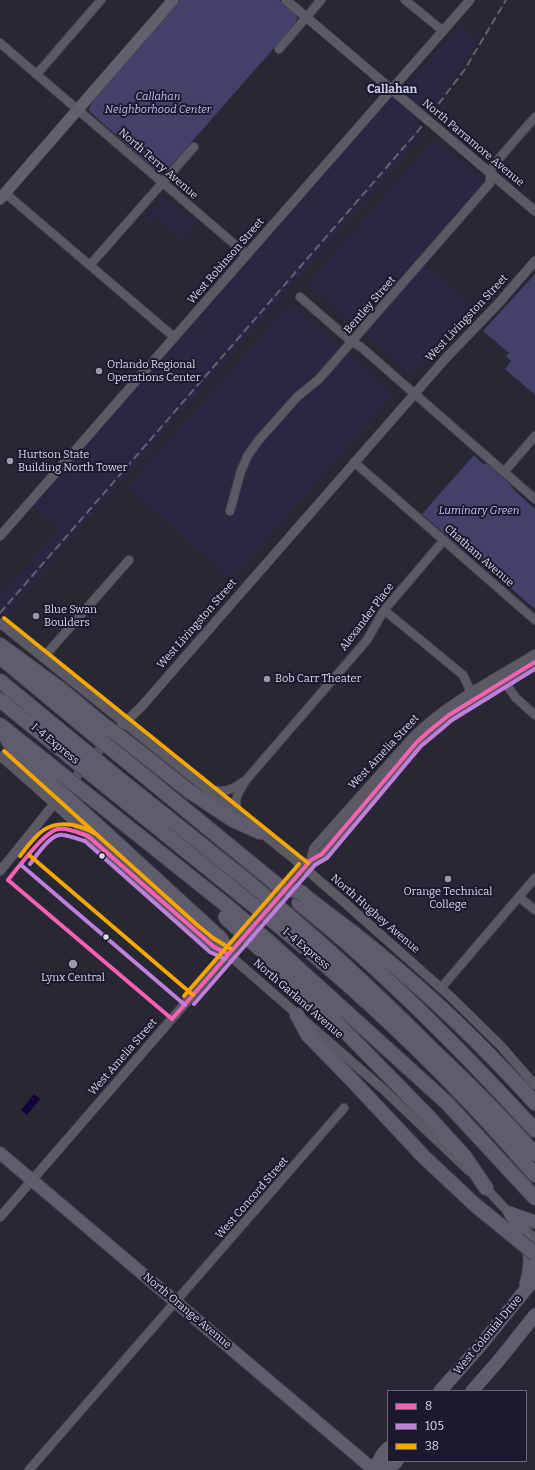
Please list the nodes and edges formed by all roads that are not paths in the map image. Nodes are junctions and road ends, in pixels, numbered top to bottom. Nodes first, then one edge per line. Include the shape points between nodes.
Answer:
1 (101, 0) edge
2 (173, 0) edge
3 (286, 0) edge
4 (321, 0) edge
5 (405, 0) edge
6 (470, 0) edge
7 (306, 17) junction
8 (442, 31) junction
9 (1, 45) edge
10 (279, 49) dead end
11 (37, 74) junction
12 (391, 90) junction
13 (78, 109) junction
14 (535, 117) edge
15 (194, 146) dead end
16 (490, 172) junction
17 (162, 182) junction
18 (3, 196) edge
19 (535, 211) edge
20 (247, 255) junction
21 (535, 261) edge
22 (90, 265) junction
23 (300, 297) dead end
24 (174, 337) junction
25 (352, 342) junction
26 (414, 392) junction
27 (535, 436) edge
28 (354, 462) junction
29 (504, 472) junction
30 (535, 499) edge
31 (230, 511) dead end
32 (0, 536) edge
33 (444, 540) junction
34 (129, 560) dead end
35 (384, 610) junction
36 (535, 620) edge
37 (0, 623) edge
38 (0, 645) edge
39 (535, 654) edge
40 (0, 656) edge
41 (43, 658) junction
42 (535, 662) edge
43 (516, 666) junction
44 (0, 681) edge
45 (504, 681) junction
46 (471, 692) junction
47 (0, 700) edge
48 (535, 715) edge
49 (124, 723) junction
50 (0, 726) edge
51 (0, 756) edge
52 (54, 777) junction
53 (246, 780) junction
54 (206, 788) junction
55 (54, 803) junction
56 (238, 814) junction
57 (260, 832) junction
58 (311, 860) junction
59 (304, 868) junction
60 (0, 871) edge
61 (535, 878) edge
62 (519, 896) junction
63 (302, 900) junction
64 (535, 910) edge
65 (263, 944) junction
66 (228, 954) junction
67 (441, 988) junction
68 (297, 1015) junction
69 (535, 1085) edge
70 (535, 1103) edge
71 (344, 1108) dead end
72 (535, 1130) edge
73 (0, 1153) edge
74 (528, 1153) edge
75 (535, 1175) edge
76 (32, 1180) junction
77 (486, 1188) junction
78 (535, 1198) edge
79 (510, 1213) junction
80 (0, 1217) edge
81 (535, 1222) edge
82 (535, 1239) edge
83 (535, 1254) edge
84 (535, 1278) edge
85 (519, 1298) junction
86 (176, 1302) junction
87 (535, 1315) edge
88 (441, 1390) edge
89 (473, 1390) edge
90 (387, 1449) edge
91 (395, 1462) edge
92 (29, 1470) edge
93 (374, 1470) edge

1 - 11 street
2 - 13 main road
3 - 7 street, North Parramore Avenue
4 - 7 street
5 - 8 street
6 - 8 street, West Robinson Street
7 - 10 street
7 - 12 street, North Parramore Avenue
8 - 12 street, West Robinson Street
9 - 11 street, North Terry Avenue
11 - 13 street, North Terry Avenue
12 - 16 street, North Parramore Avenue
12 - 20 street, West Robinson Street
13 - 17 street, North Terry Avenue
13 - 18 main road
14 - 16 street, Bentley Street
15 - 17 street
16 - 19 street, North Parramore Avenue
16 - 25 street, Bentley Street via 490,183
17 - 20 street, North Terry Avenue
17 - 22 street
18 - 22 street
20 - 24 street, West Robinson Street
21 - 26 street, West Livingston Street
22 - 24 street
23 - 25 street
24 - 32 street, West Robinson Street
25 - 26 street
25 - 31 street, Bentley Street via 319,379 297,397 258,441 241,471
26 - 28 street, West Livingston Street
26 - 29 street
27 - 29 street
28 - 33 street, Chatham Avenue
28 - 49 street, West Livingston Street via 142,706
29 - 30 street
33 - 35 street, Alexander Place
33 - 36 street, Chatham Avenue
34 - 41 street
35 - 46 street via 463,675
35 - 53 street, Alexander Place via 367,640
37 - 41 street, North Hughey Avenue
38 - 57 highway, bridge via 63,691 189,791 233,820
39 - 43 street, West Amelia Street
40 - 63 highway, bridge via 281,888
41 - 49 street, North Hughey Avenue
42 - 45 street, West Amelia Street
43 - 45 street
43 - 46 street, West Amelia Street
44 - 74 highway, I-4 Express, bridge via 323,945 470,1086
45 - 48 street via 516,698
45 - 58 street, West Amelia Street via 449,715 417,742 322,854
46 - 58 street, West Amelia Street via 440,712 412,737 314,848
47 - 74 highway, I-4 Express, bridge via 349,985
49 - 54 street, North Hughey Avenue
49 - 55 street, West Livingston Street
50 - 52 highway
51 - 55 street, North Garland Avenue
52 - 65 highway, bridge via 88,795 180,868
52 - 66 highway, bridge via 78,807 221,939
53 - 54 street, Alexander Place via 222,792
53 - 56 street, Alexander Place via 235,802
54 - 56 street, North Hughey Avenue
55 - 60 street, West Livingston Street
55 - 66 street, North Garland Avenue via 171,910 214,947
56 - 57 street, North Hughey Avenue
57 - 59 street, North Hughey Avenue
58 - 59 street, West Amelia Street
59 - 66 street, West Amelia Street
59 - 67 street, North Hughey Avenue
61 - 62 street
62 - 64 street
62 - 67 street
63 - 70 highway via 367,943 419,987 475,1040
63 - 72 highway via 480,1072
65 - 77 highway via 466,1157
65 - 78 highway via 447,1103
66 - 68 street, North Garland Avenue
66 - 76 street, West Amelia Street
67 - 69 street, North Hughey Avenue via 500,1045
68 - 77 street, North Garland Avenue via 383,1089
68 - 83 highway, bridge via 308,1035 418,1151 458,1190
71 - 86 street, West Concord Street
73 - 76 main road, North Orange Avenue
74 - 75 highway, I-4 Express
76 - 80 street, West Amelia Street
76 - 86 main road, North Orange Avenue
77 - 79 street, North Garland Avenue
79 - 81 highway
79 - 82 street, North Garland Avenue
79 - 85 highway via 528,1237 533,1258 530,1276
84 - 85 highway, West Colonial Drive
85 - 88 highway, West Colonial Drive
86 - 92 street, West Concord Street
86 - 93 main road, North Orange Avenue
87 - 89 highway, West Colonial Drive
90 - 93 highway
91 - 93 highway via 393,1465

